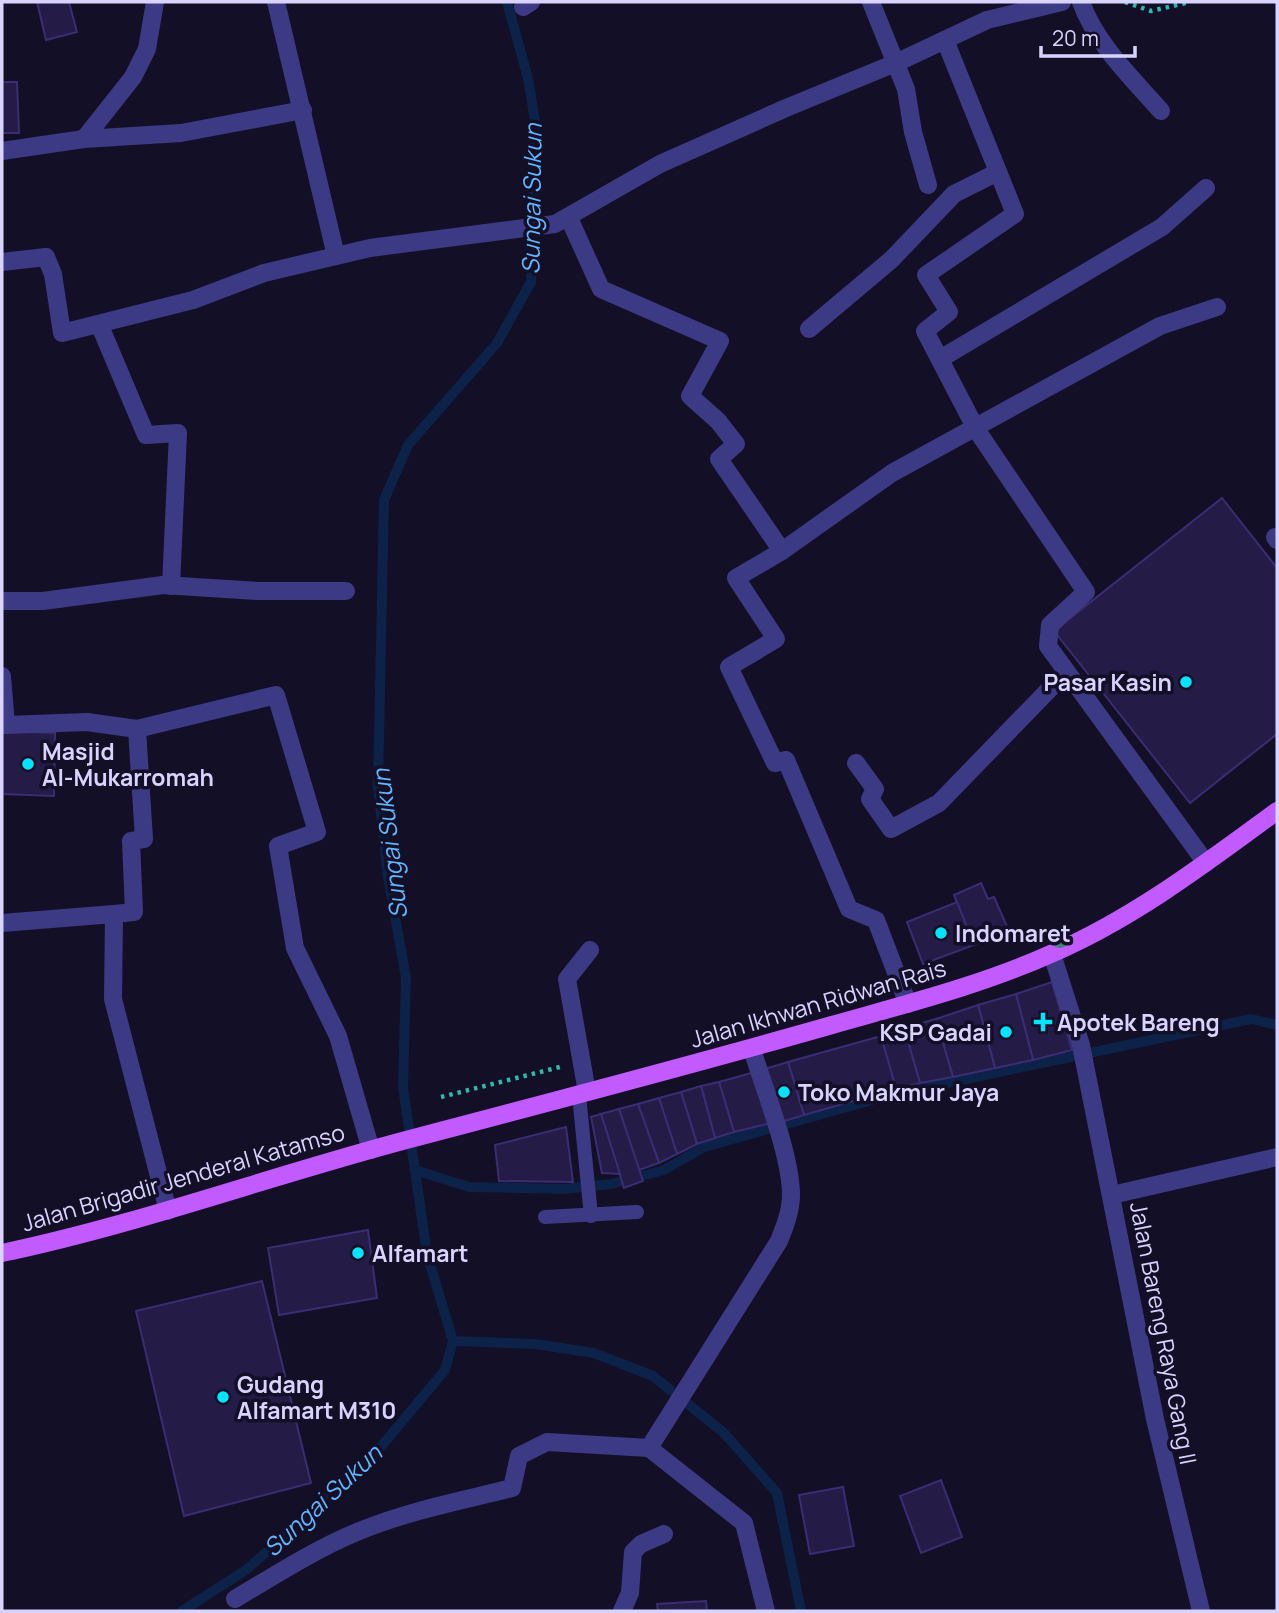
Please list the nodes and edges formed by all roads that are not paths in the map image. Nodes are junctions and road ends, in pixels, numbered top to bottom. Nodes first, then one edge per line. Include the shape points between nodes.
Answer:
1 (155, 2) edge
2 (276, 2) edge
3 (871, 2) edge
4 (1062, 2) edge
5 (1081, 2) edge
6 (945, 40) junction
7 (898, 62) junction
8 (303, 110) junction
9 (1161, 111) dead end
10 (84, 139) junction
11 (2, 151) edge
12 (998, 172) junction
13 (928, 185) dead end
14 (1206, 188) dead end
15 (562, 221) junction
16 (336, 256) junction
17 (2, 262) edge
18 (1217, 307) dead end
19 (100, 326) junction
20 (809, 329) dead end
21 (940, 359) junction
22 (976, 429) junction
23 (782, 551) junction
24 (171, 586) junction
25 (346, 591) dead end
26 (2, 601) edge
27 (1066, 672) junction
28 (2, 676) edge
29 (4, 725) edge
30 (137, 729) junction
31 (856, 762) dead end
32 (1277, 811) edge
33 (1206, 863) junction
34 (114, 914) junction
35 (2, 923) edge
36 (590, 950) dead end
37 (1052, 954) junction
38 (908, 1004) junction
39 (752, 1049) junction
40 (580, 1094) junction
41 (374, 1149) junction
42 (1277, 1157) edge
43 (1112, 1195) junction
44 (168, 1211) junction
45 (637, 1212) dead end
46 (591, 1216) junction
47 (545, 1217) dead end
48 (2, 1253) edge
49 (649, 1448) junction
50 (664, 1534) dead end
51 (235, 1599) dead end
52 (622, 1611) edge
53 (766, 1611) edge
54 (1201, 1611) edge

1 - 10 street via 147,49 133,77
2 - 8 street
3 - 7 street
4 - 6 street via 987,20
5 - 9 street via 1117,62
6 - 7 street
6 - 12 street
7 - 13 street
7 - 15 street via 660,164
8 - 10 street via 181,133
8 - 16 street
10 - 11 street
12 - 20 street via 954,194 892,259
12 - 21 street via 1015,214 926,275 949,312 925,331
14 - 21 street via 1162,228
15 - 16 street
15 - 23 street via 601,289 720,341 690,396 736,444 719,458
16 - 19 street via 264,273 193,300
17 - 19 street via 46,257 62,333
18 - 22 street via 1160,326
19 - 24 street via 146,435 178,433
21 - 22 street
22 - 23 street via 892,472
22 - 27 street via 1086,592 1050,625 1048,646
23 - 38 street via 736,578 776,639 729,667 775,763 786,760 849,909 876,919
24 - 25 street
24 - 26 street via 43,601
27 - 31 street via 939,803 891,829 870,799 875,789
27 - 33 street
28 - 29 street
29 - 30 street via 87,722
30 - 34 street via 144,839 131,841 134,912
30 - 41 street via 276,695 317,832 278,846 295,948 338,1036
32 - 33 main road, Jalan Ikhwan Ridwan Rais
33 - 37 main road, Jalan Ikhwan Ridwan Rais via 1122,918
34 - 35 street
34 - 44 street via 113,999
36 - 40 street via 567,979 581,1062
37 - 38 main road, Jalan Ikhwan Ridwan Rais
37 - 43 street, Jalan Bareng Raya Gang II via 1081,1045
38 - 39 main road, Jalan Ikhwan Ridwan Rais
39 - 40 main road, Jalan Ikhwan Ridwan Rais
39 - 49 street via 791,1193 789,1214 779,1241
40 - 41 main road, Jalan Ikhwan Ridwan Rais
40 - 46 lane
41 - 44 main road, Jalan Brigadir Jenderal Katamso
42 - 43 street
43 - 54 street, Jalan Bareng Raya Gang II via 1155,1419
44 - 48 main road, Jalan Brigadir Jenderal Katamso
45 - 46 lane
46 - 47 lane
49 - 51 street via 547,1442 519,1456 512,1488 359,1531
49 - 53 street via 744,1523
50 - 52 street via 632,1552 630,1593

